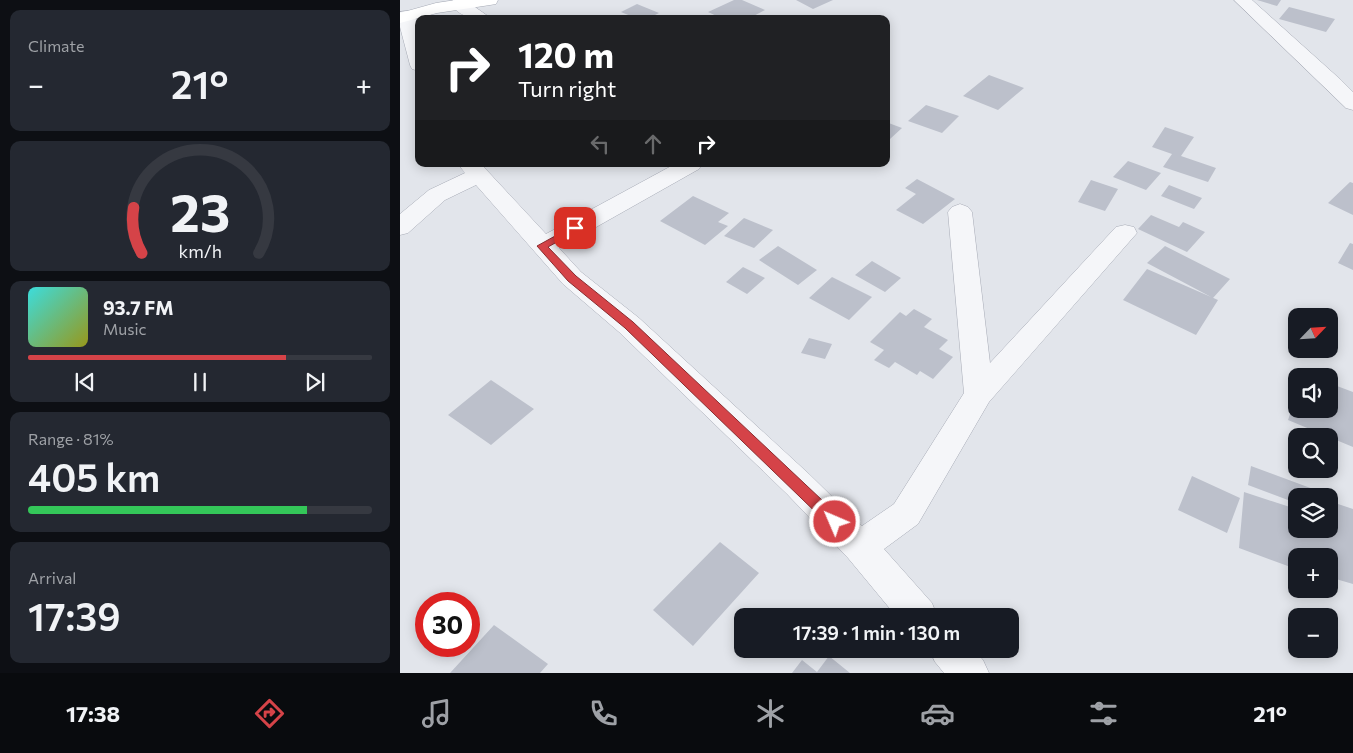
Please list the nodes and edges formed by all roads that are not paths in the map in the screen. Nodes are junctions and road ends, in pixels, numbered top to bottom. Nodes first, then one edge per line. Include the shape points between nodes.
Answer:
1 (490, 0) edge
2 (1242, 0) edge
3 (459, 4) junction
4 (477, 15) edge
5 (403, 17) edge
6 (415, 53) edge
7 (1353, 104) edge
8 (686, 167) edge
9 (473, 170) edge
10 (960, 212) dead end
11 (400, 227) edge
12 (1125, 233) dead end
13 (542, 246) junction
14 (979, 394) junction
15 (860, 547) junction
16 (912, 608) edge
17 (956, 658) edge
18 (970, 673) edge

1 - 3 main road
2 - 7 street
3 - 4 street
3 - 5 main road
5 - 6 street
8 - 13 street
9 - 11 street
9 - 13 street
10 - 14 street
12 - 14 street
13 - 15 street via 572,278 650,345 798,484
14 - 15 street via 906,514
15 - 16 street
17 - 18 street

